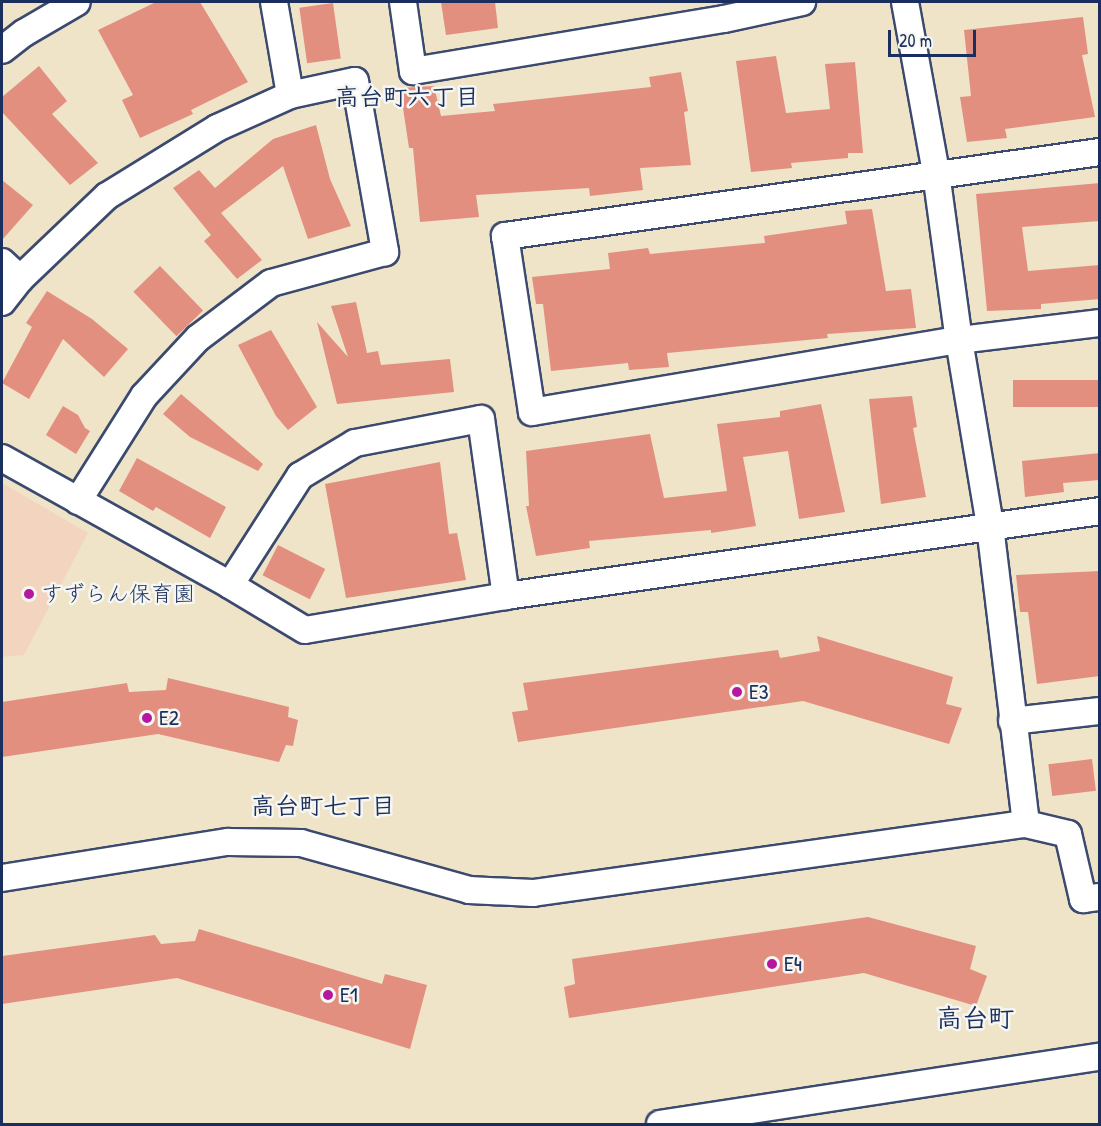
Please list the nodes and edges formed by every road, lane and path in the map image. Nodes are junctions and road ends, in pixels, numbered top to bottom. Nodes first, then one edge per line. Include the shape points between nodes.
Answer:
1 (77, 2) edge
2 (274, 2) edge
3 (403, 2) edge
4 (802, 2) edge
5 (905, 2) edge
6 (723, 10) edge
7 (2, 50) edge
8 (290, 95) junction
9 (1100, 152) edge
10 (936, 173) junction
11 (10, 271) edge
12 (2, 302) edge
13 (1100, 323) edge
14 (959, 340) junction
15 (2, 458) edge
16 (78, 501) junction
17 (1100, 512) edge
18 (990, 526) junction
19 (230, 585) junction
20 (506, 596) junction
21 (1100, 711) edge
22 (1012, 721) junction
23 (1026, 824) junction
24 (2, 878) edge
25 (1100, 897) edge
26 (1100, 1056) edge
27 (710, 1121) edge
28 (660, 1125) edge

1 - 7 street
2 - 8 street
3 - 6 street via 413,71
4 - 6 street
5 - 10 street
8 - 11 street via 217,128 107,196
8 - 16 street via 355,81 385,252 271,283 198,338 144,396
9 - 10 street
10 - 14 street
10 - 14 street via 505,236 532,412
11 - 12 street
13 - 14 street
14 - 18 street
15 - 16 street
16 - 19 street
17 - 18 street
18 - 20 street
18 - 22 street
19 - 20 street via 305,630
19 - 20 street via 300,476 354,443 480,419
21 - 22 street
22 - 23 street
23 - 24 street via 533,893 469,890 301,843 228,842
23 - 25 street via 1068,834 1083,899
26 - 27 street
27 - 28 street

